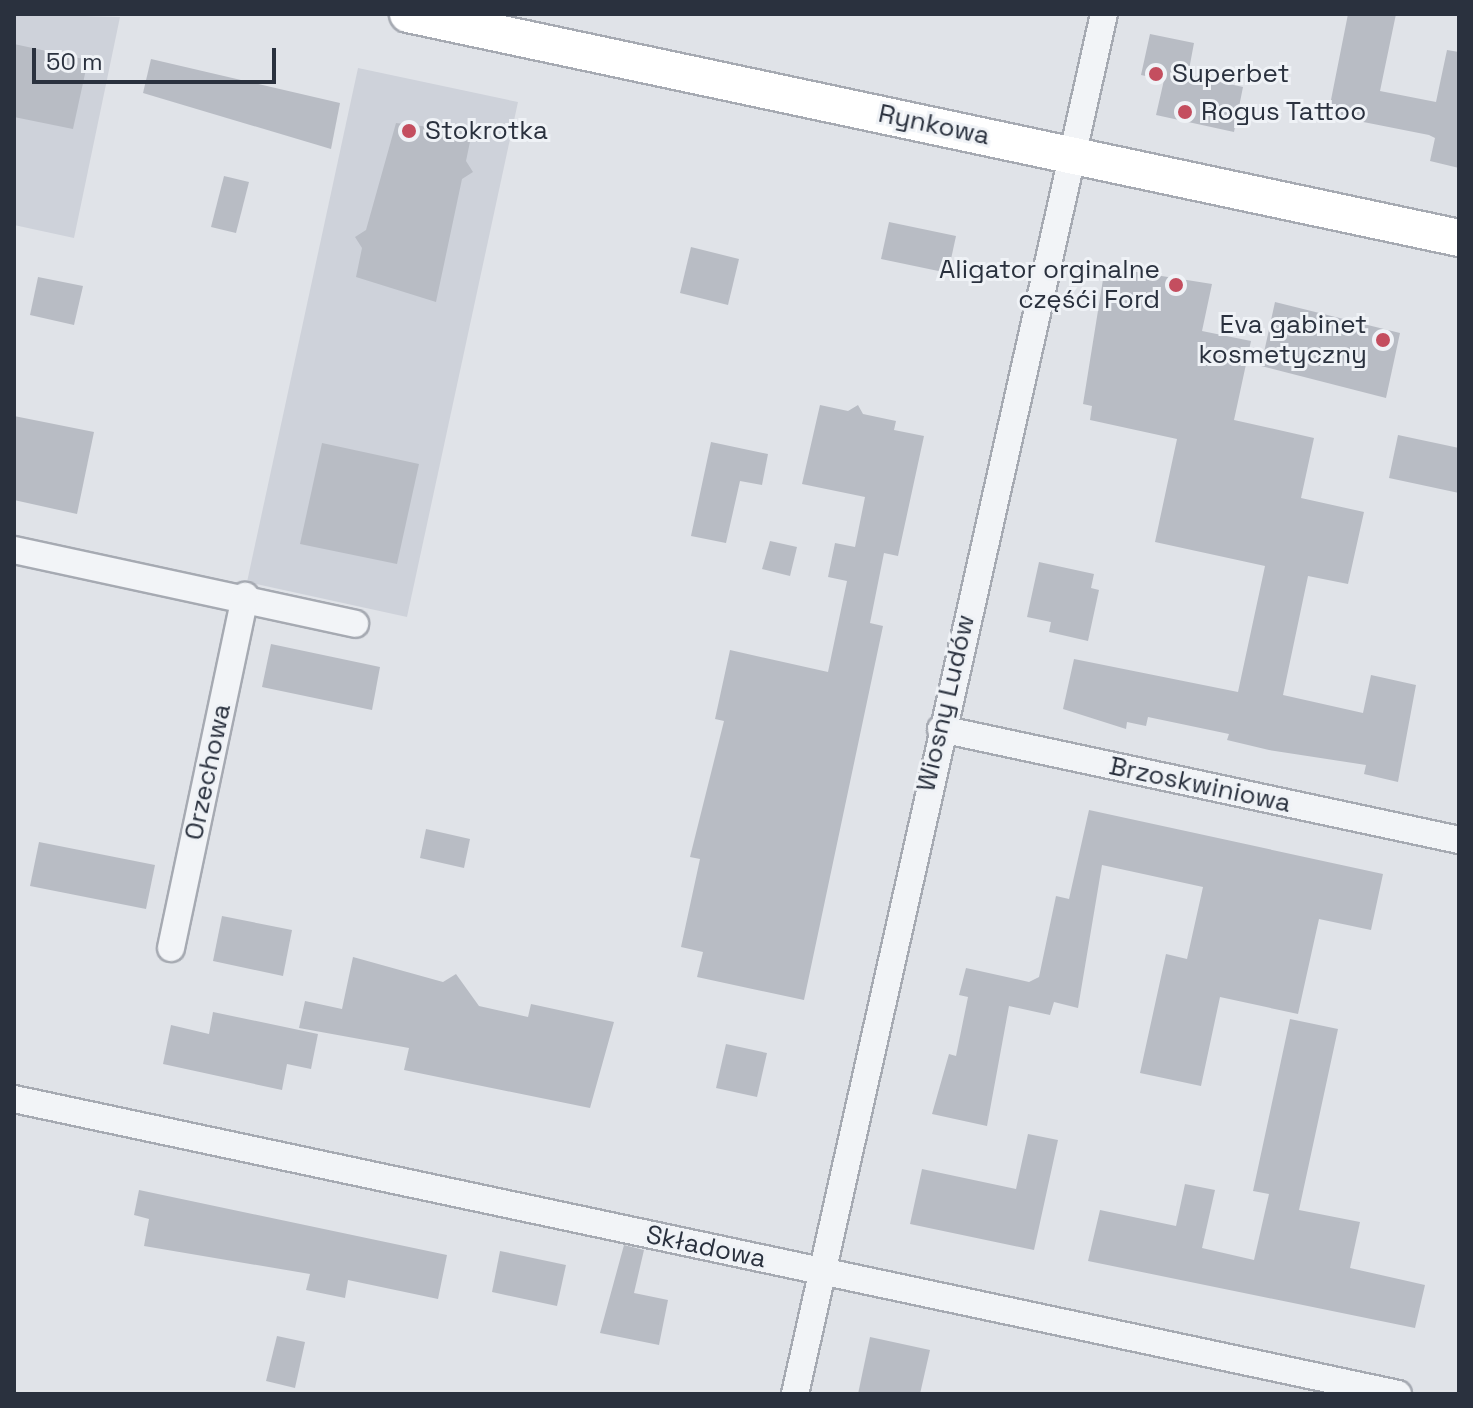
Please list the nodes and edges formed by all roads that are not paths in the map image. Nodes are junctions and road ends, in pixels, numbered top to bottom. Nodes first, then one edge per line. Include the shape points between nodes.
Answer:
1 (408, 14) edge
2 (1104, 14) edge
3 (1074, 154) junction
4 (1459, 238) edge
5 (14, 550) edge
6 (245, 596) junction
7 (355, 624) dead end
8 (941, 729) junction
9 (1459, 840) edge
10 (171, 948) dead end
11 (14, 1099) edge
12 (821, 1271) junction
13 (795, 1394) edge
14 (1398, 1394) edge

1 - 3 street, Rynkowa
2 - 3 street, Wiosny Ludów
3 - 4 street, Rynkowa
3 - 8 street, Wiosny Ludów
5 - 6 street
6 - 7 street
6 - 10 street, Orzechowa
8 - 9 street, Brzoskwiniowa
8 - 12 street, Wiosny Ludów
11 - 12 street, Składowa
12 - 13 street, Wiosny Ludów
12 - 14 street, Składowa

